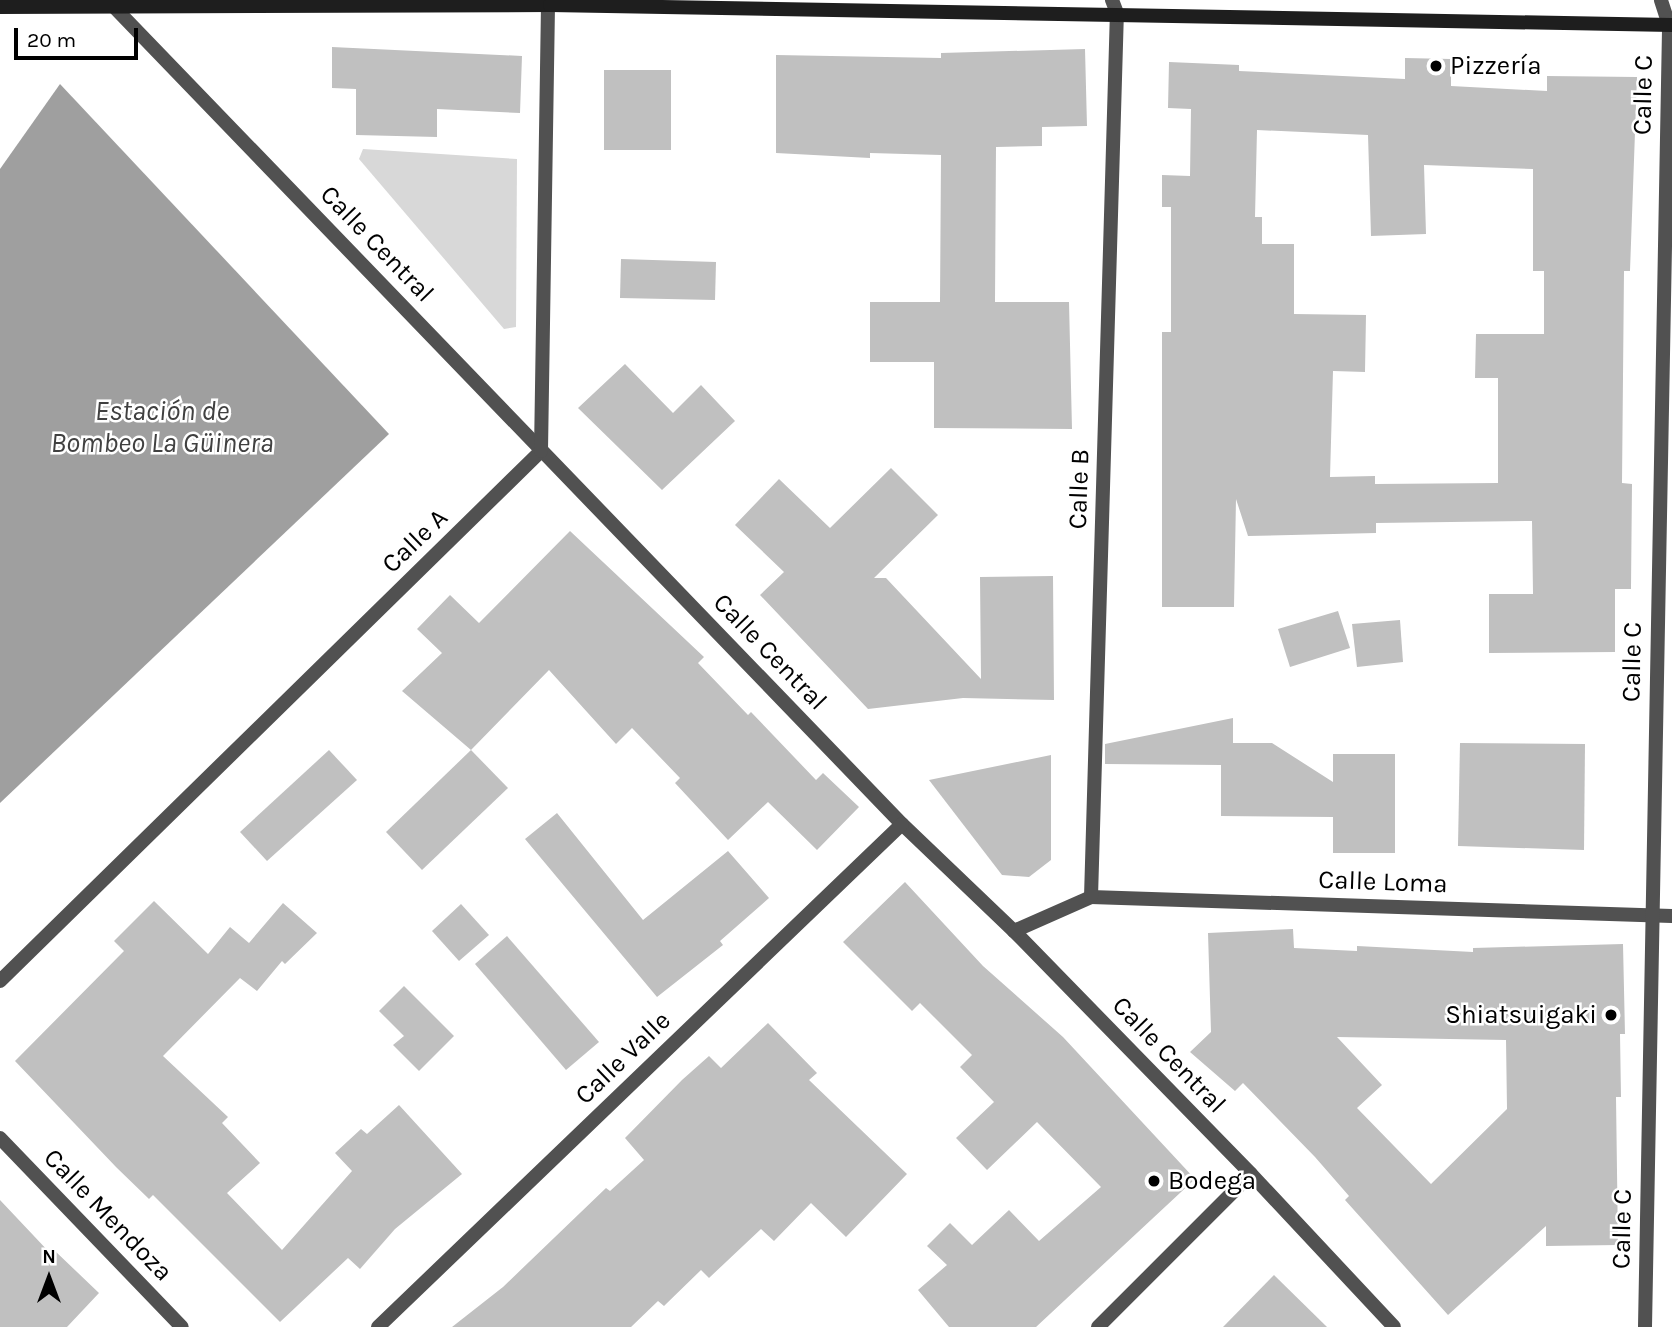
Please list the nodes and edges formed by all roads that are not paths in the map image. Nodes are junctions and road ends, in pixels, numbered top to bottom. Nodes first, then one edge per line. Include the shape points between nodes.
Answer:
1 (1661, 0) edge
2 (549, 3) edge
3 (0, 7) edge
4 (1115, 7) edge
5 (115, 8) junction
6 (1671, 25) edge
7 (541, 451) junction
8 (902, 824) junction
9 (1091, 897) junction
10 (1651, 915) junction
11 (1672, 916) edge
12 (1014, 930) junction
13 (0, 981) edge
14 (0, 1138) edge
15 (1251, 1174) junction
16 (182, 1327) edge
17 (378, 1327) edge
18 (1098, 1327) edge
19 (1394, 1327) edge
20 (1645, 1327) edge

1 - 6 street, Calle C
2 - 4 main road
2 - 5 main road
2 - 7 street
3 - 5 main road
4 - 6 main road
4 - 9 street, Calle B
5 - 7 street, Calle Central
6 - 10 street, Calle C
7 - 8 street, Calle Central
7 - 13 street, Calle A
8 - 12 street, Calle Central
8 - 17 street, Calle Valle
9 - 10 street, Calle Loma
9 - 12 street
10 - 11 street, Calle Loma
10 - 20 street, Calle C
12 - 15 street, Calle Central
14 - 16 street, Calle Mendoza
15 - 18 street
15 - 19 street, Calle Central

